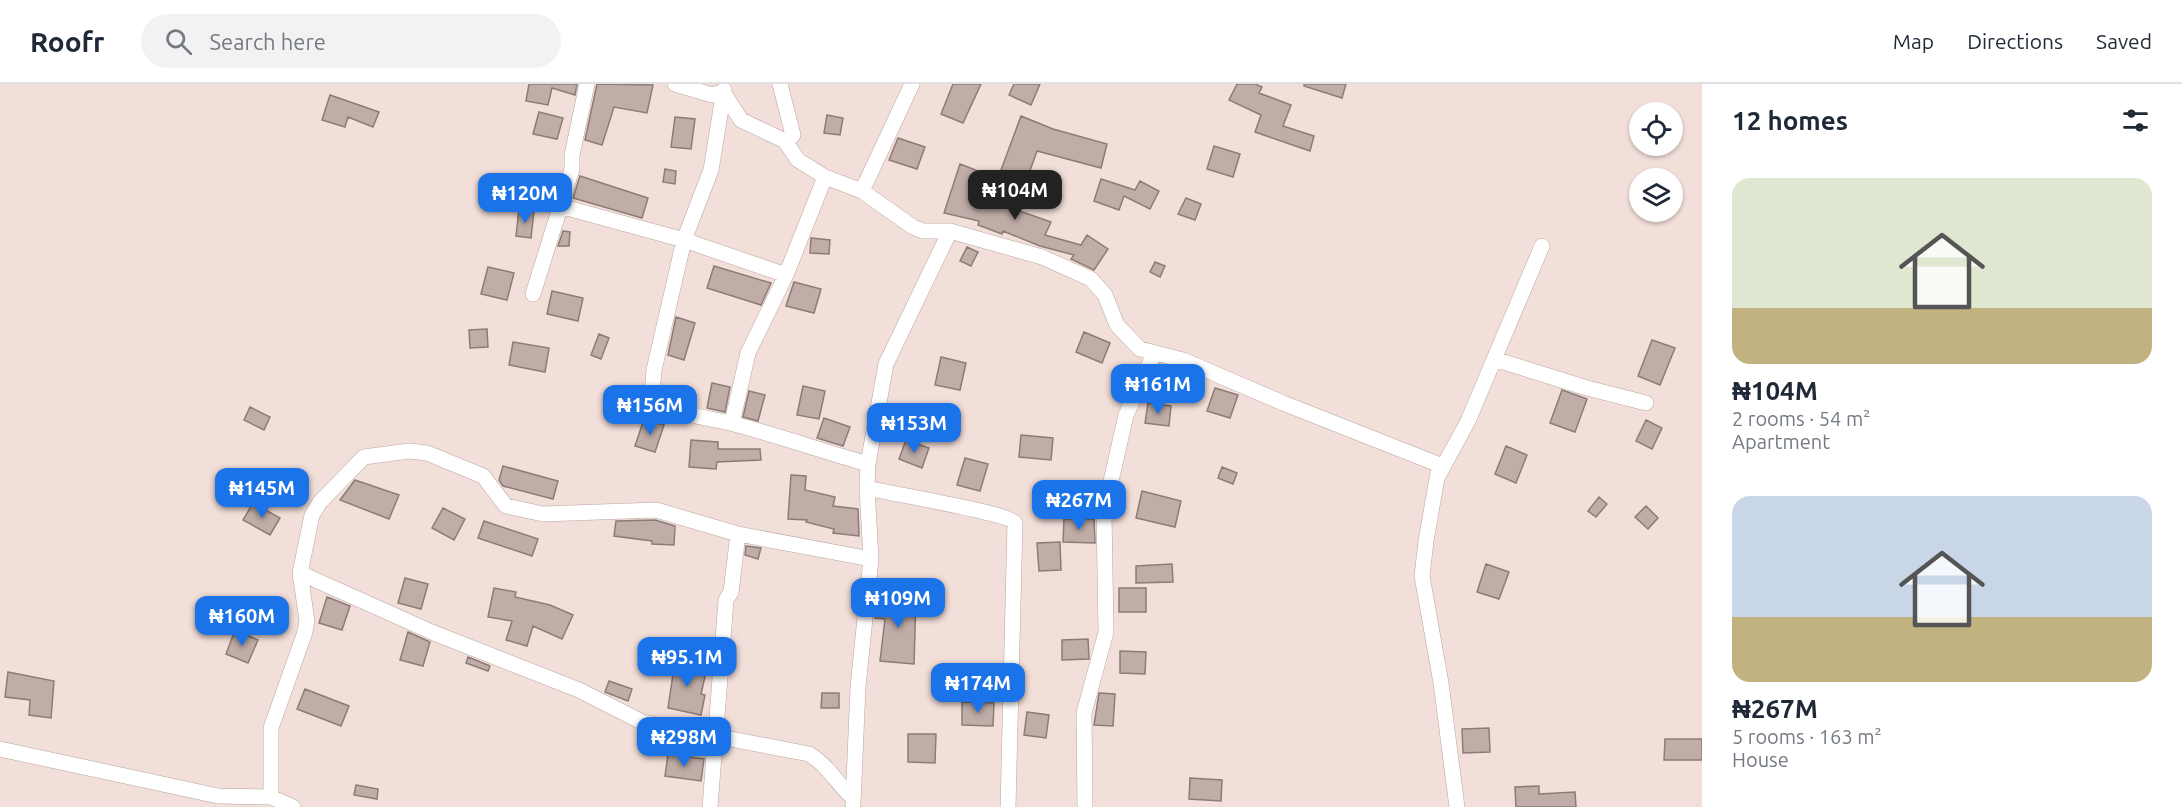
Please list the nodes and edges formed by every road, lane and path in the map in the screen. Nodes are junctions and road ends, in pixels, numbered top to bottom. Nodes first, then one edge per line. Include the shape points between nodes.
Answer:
1 (587, 84) edge
2 (675, 84) edge
3 (780, 84) edge
4 (912, 84) edge
5 (724, 88) edge
6 (785, 141) junction
7 (825, 177) junction
8 (862, 191) junction
9 (560, 206) junction
10 (950, 231) junction
11 (684, 240) junction
12 (1542, 246) dead end
13 (786, 275) junction
14 (533, 294) dead end
15 (1154, 354) junction
16 (1494, 359) junction
17 (1646, 403) dead end
18 (732, 423) junction
19 (868, 464) junction
20 (1437, 478) junction
21 (867, 488) junction
22 (738, 534) junction
23 (871, 559) junction
24 (300, 573) junction
25 (714, 737) junction
26 (0, 749) edge
27 (271, 797) junction
28 (215, 802) edge
29 (853, 802) edge
30 (293, 807) edge
31 (710, 807) edge
32 (1008, 807) edge
33 (1085, 807) edge
34 (1457, 807) edge

1 - 9 street via 572,169
2 - 5 street via 712,95
3 - 6 street via 793,135
4 - 8 street
5 - 6 street via 741,120
5 - 11 street via 711,170
6 - 7 street via 798,160
7 - 8 street
7 - 13 street
8 - 10 street via 923,231
9 - 11 street
9 - 14 street
10 - 15 street via 1042,257 1090,279 1101,289 1117,325 1132,344
10 - 19 street via 886,364
11 - 13 street
11 - 18 street via 652,394 669,406 698,417
12 - 16 street
13 - 18 street via 748,353
15 - 20 street via 1183,360 1440,465
15 - 33 street via 1125,415 1104,512 1106,632 1084,713
16 - 17 street
16 - 20 street via 1468,421
18 - 19 street
19 - 21 street
20 - 34 street via 1422,576
21 - 23 street
21 - 32 street via 992,514 1015,524
22 - 23 street
22 - 24 street via 656,510 543,514 506,506 483,476 426,453 383,453 357,462 320,502 312,515
22 - 25 street via 731,592 726,600
23 - 29 street via 858,687
24 - 25 street via 434,633 579,690 642,722
24 - 27 street via 307,621 271,728
25 - 29 street via 809,754 821,761
25 - 31 street
26 - 28 street
27 - 28 street
27 - 30 street

